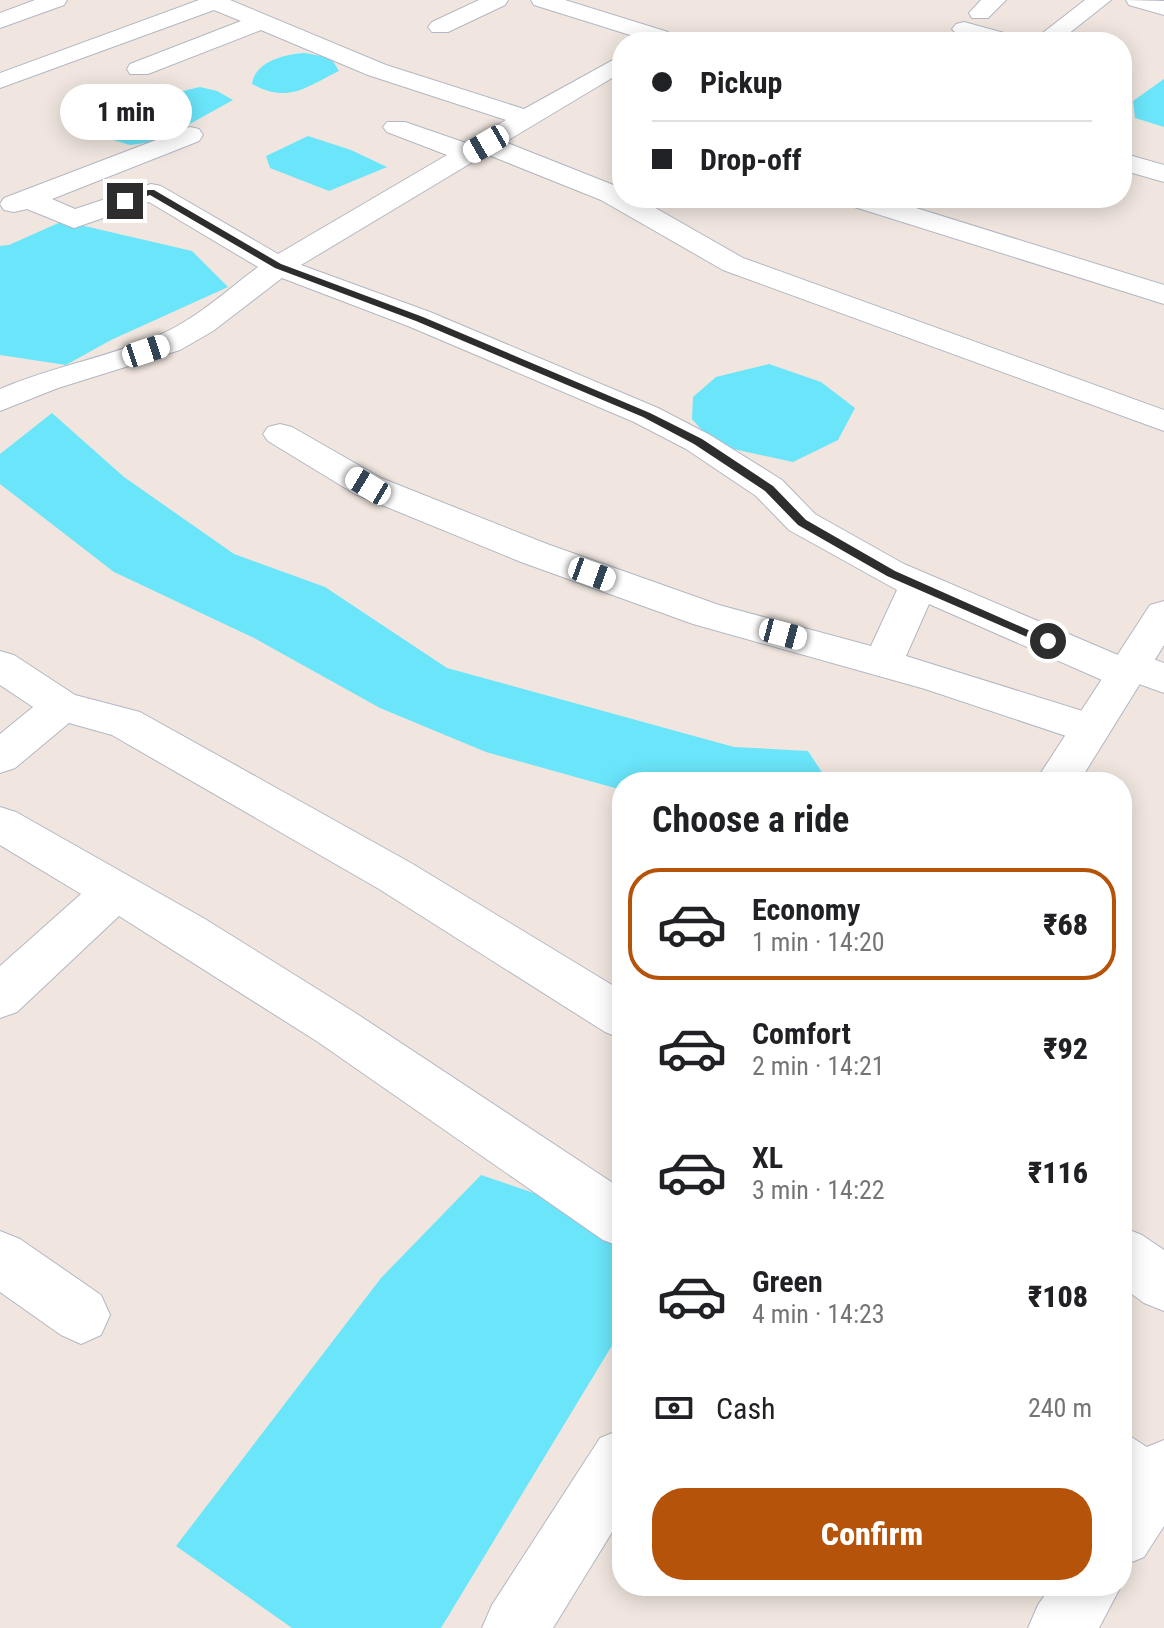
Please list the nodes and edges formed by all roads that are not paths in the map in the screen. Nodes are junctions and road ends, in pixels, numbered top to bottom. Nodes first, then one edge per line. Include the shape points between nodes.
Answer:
1 (56, 0) edge
2 (497, 0) edge
3 (542, 0) edge
4 (1100, 0) edge
5 (1137, 0) edge
6 (213, 1) edge
7 (1164, 8) edge
8 (979, 14) edge
9 (0, 21) edge
10 (262, 21) junction
11 (440, 27) dead end
12 (640, 32) edge
13 (1000, 32) edge
14 (1057, 32) edge
15 (139, 69) dead end
16 (4, 76) edge
17 (610, 81) edge
18 (528, 119) junction
19 (396, 127) dead end
20 (190, 135) dead end
21 (478, 149) junction
22 (1132, 164) edge
23 (1164, 174) edge
24 (612, 195) edge
25 (27, 198) junction
26 (635, 208) edge
27 (887, 208) edge
28 (0, 210) edge
29 (278, 266) junction
30 (1164, 295) edge
31 (0, 401) edge
32 (1164, 421) edge
33 (280, 434) dead end
34 (918, 585) junction
35 (1164, 614) edge
36 (883, 663) junction
37 (0, 665) edge
38 (1140, 673) edge
39 (62, 706) junction
40 (1090, 729) junction
41 (0, 757) edge
42 (1063, 772) edge
43 (0, 824) edge
44 (116, 891) junction
45 (0, 997) edge
46 (612, 1011) edge
47 (612, 1214) edge
48 (0, 1258) edge
49 (1132, 1261) edge
50 (1164, 1283) edge
51 (81, 1315) dead end
52 (1149, 1464) edge
53 (612, 1476) edge
54 (1132, 1509) edge
55 (1082, 1596) edge
56 (515, 1628) edge
57 (1061, 1628) edge

1 - 9 street
2 - 11 street
3 - 12 street
4 - 14 street
5 - 7 street
6 - 10 street
6 - 16 street
8 - 13 street
10 - 15 street
10 - 18 street via 377,70
17 - 18 street
18 - 21 street
19 - 21 street
20 - 25 street
21 - 24 street
21 - 29 street
22 - 23 street
25 - 28 street
25 - 29 street via 74,219 151,192
26 - 32 street via 733,264
27 - 30 street
29 - 31 street via 169,343
29 - 34 street via 646,415 769,488 802,522
33 - 36 street via 368,486 534,553 707,615
34 - 36 street
34 - 38 street
35 - 38 street
36 - 40 street
37 - 39 street
38 - 40 street
39 - 41 street
39 - 46 street via 125,723 395,876
40 - 42 street
43 - 44 street
44 - 45 street
44 - 47 street via 336,1027
48 - 51 street
49 - 50 street
52 - 54 street
53 - 56 street
55 - 57 street

